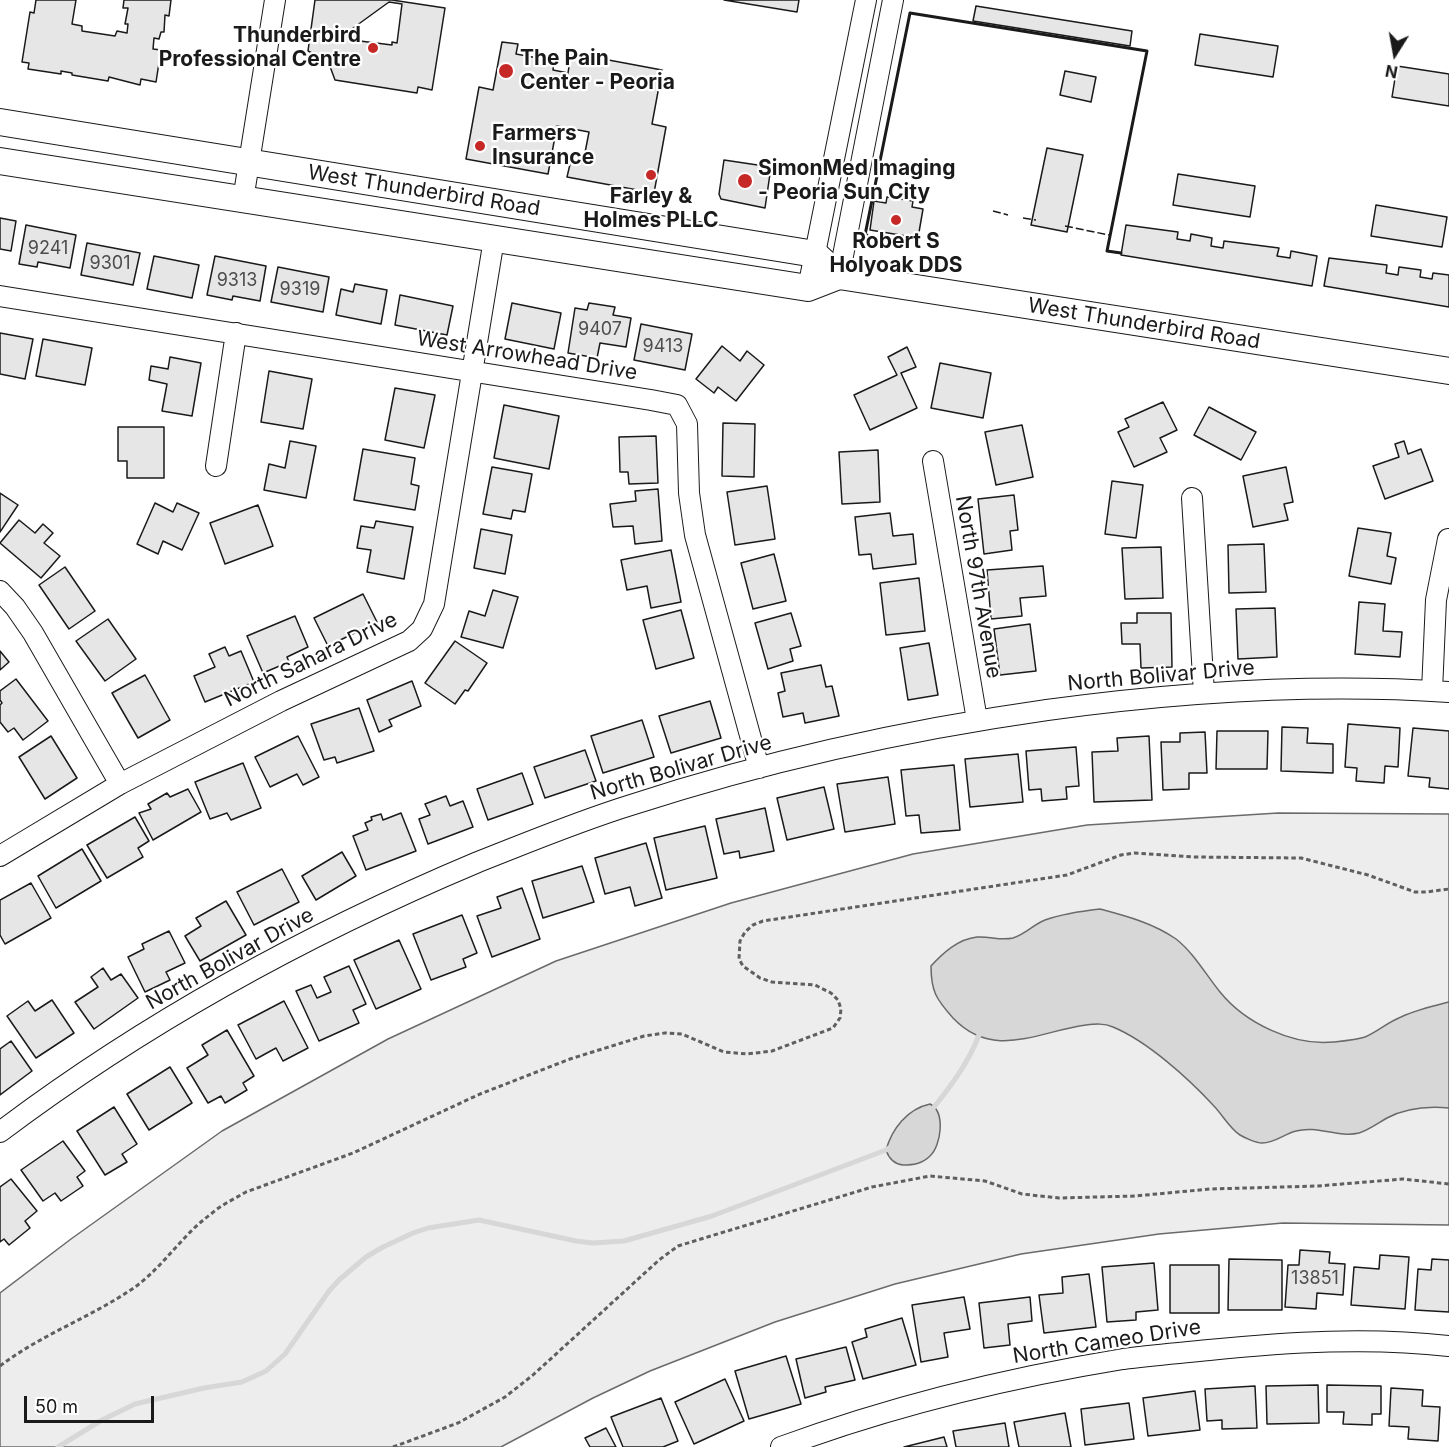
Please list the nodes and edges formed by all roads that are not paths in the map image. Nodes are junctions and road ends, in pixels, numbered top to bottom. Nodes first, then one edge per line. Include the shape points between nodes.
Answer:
1 (275, 0) edge
2 (866, 0) edge
3 (893, 0) edge
4 (859, 35) junction
5 (885, 40) junction
6 (0, 122) edge
7 (840, 135) junction
8 (865, 141) junction
9 (0, 161) edge
10 (249, 162) junction
11 (243, 200) junction
12 (626, 225) junction
13 (494, 239) junction
14 (815, 254) junction
15 (839, 276) junction
16 (808, 288) junction
17 (0, 296) edge
18 (236, 333) junction
19 (1449, 371) edge
20 (472, 372) junction
21 (933, 461) dead end
22 (216, 466) dead end
23 (1192, 498) dead end
24 (1448, 539) edge
25 (0, 591) edge
26 (1440, 691) edge
27 (1204, 693) junction
28 (977, 720) junction
29 (759, 768) junction
30 (120, 784) junction
31 (0, 856) edge
32 (0, 1132) edge
33 (1449, 1346) edge
34 (781, 1447) edge

1 - 10 street
2 - 4 street
3 - 5 street
4 - 5 street
4 - 7 street
5 - 8 street
6 - 10 main road, West Thunderbird Road
7 - 8 street
7 - 14 street
8 - 15 street
9 - 11 main road, West Thunderbird Road
10 - 11 street
10 - 12 main road, West Thunderbird Road
11 - 13 main road, West Thunderbird Road
12 - 13 main road via 580,232 505,226
12 - 14 main road, West Thunderbird Road
13 - 16 main road, West Thunderbird Road
13 - 20 street, North Sahara Drive
14 - 15 main road
14 - 16 street
15 - 16 main road
15 - 19 main road, West Thunderbird Road
17 - 18 street, West Arrowhead Drive
18 - 20 street, West Arrowhead Drive
18 - 22 street
20 - 29 street, West Arrowhead Drive via 676,405 687,424 695,535
20 - 30 street, North Sahara Drive via 434,604 422,629 409,641
21 - 28 street, North 97th Avenue
23 - 27 street
24 - 26 street via 1436,600
25 - 30 street via 33,633
26 - 27 street, North Bolivar Drive via 1357,688
27 - 28 street, North Bolivar Drive
28 - 29 street, North Bolivar Drive
29 - 32 street, North Bolivar Drive via 631,805 416,888 283,952 55,1091
30 - 31 street, North Sahara Drive
33 - 34 street, North Cameo Drive via 1353,1341 1289,1343 1125,1359 983,1386 848,1422

